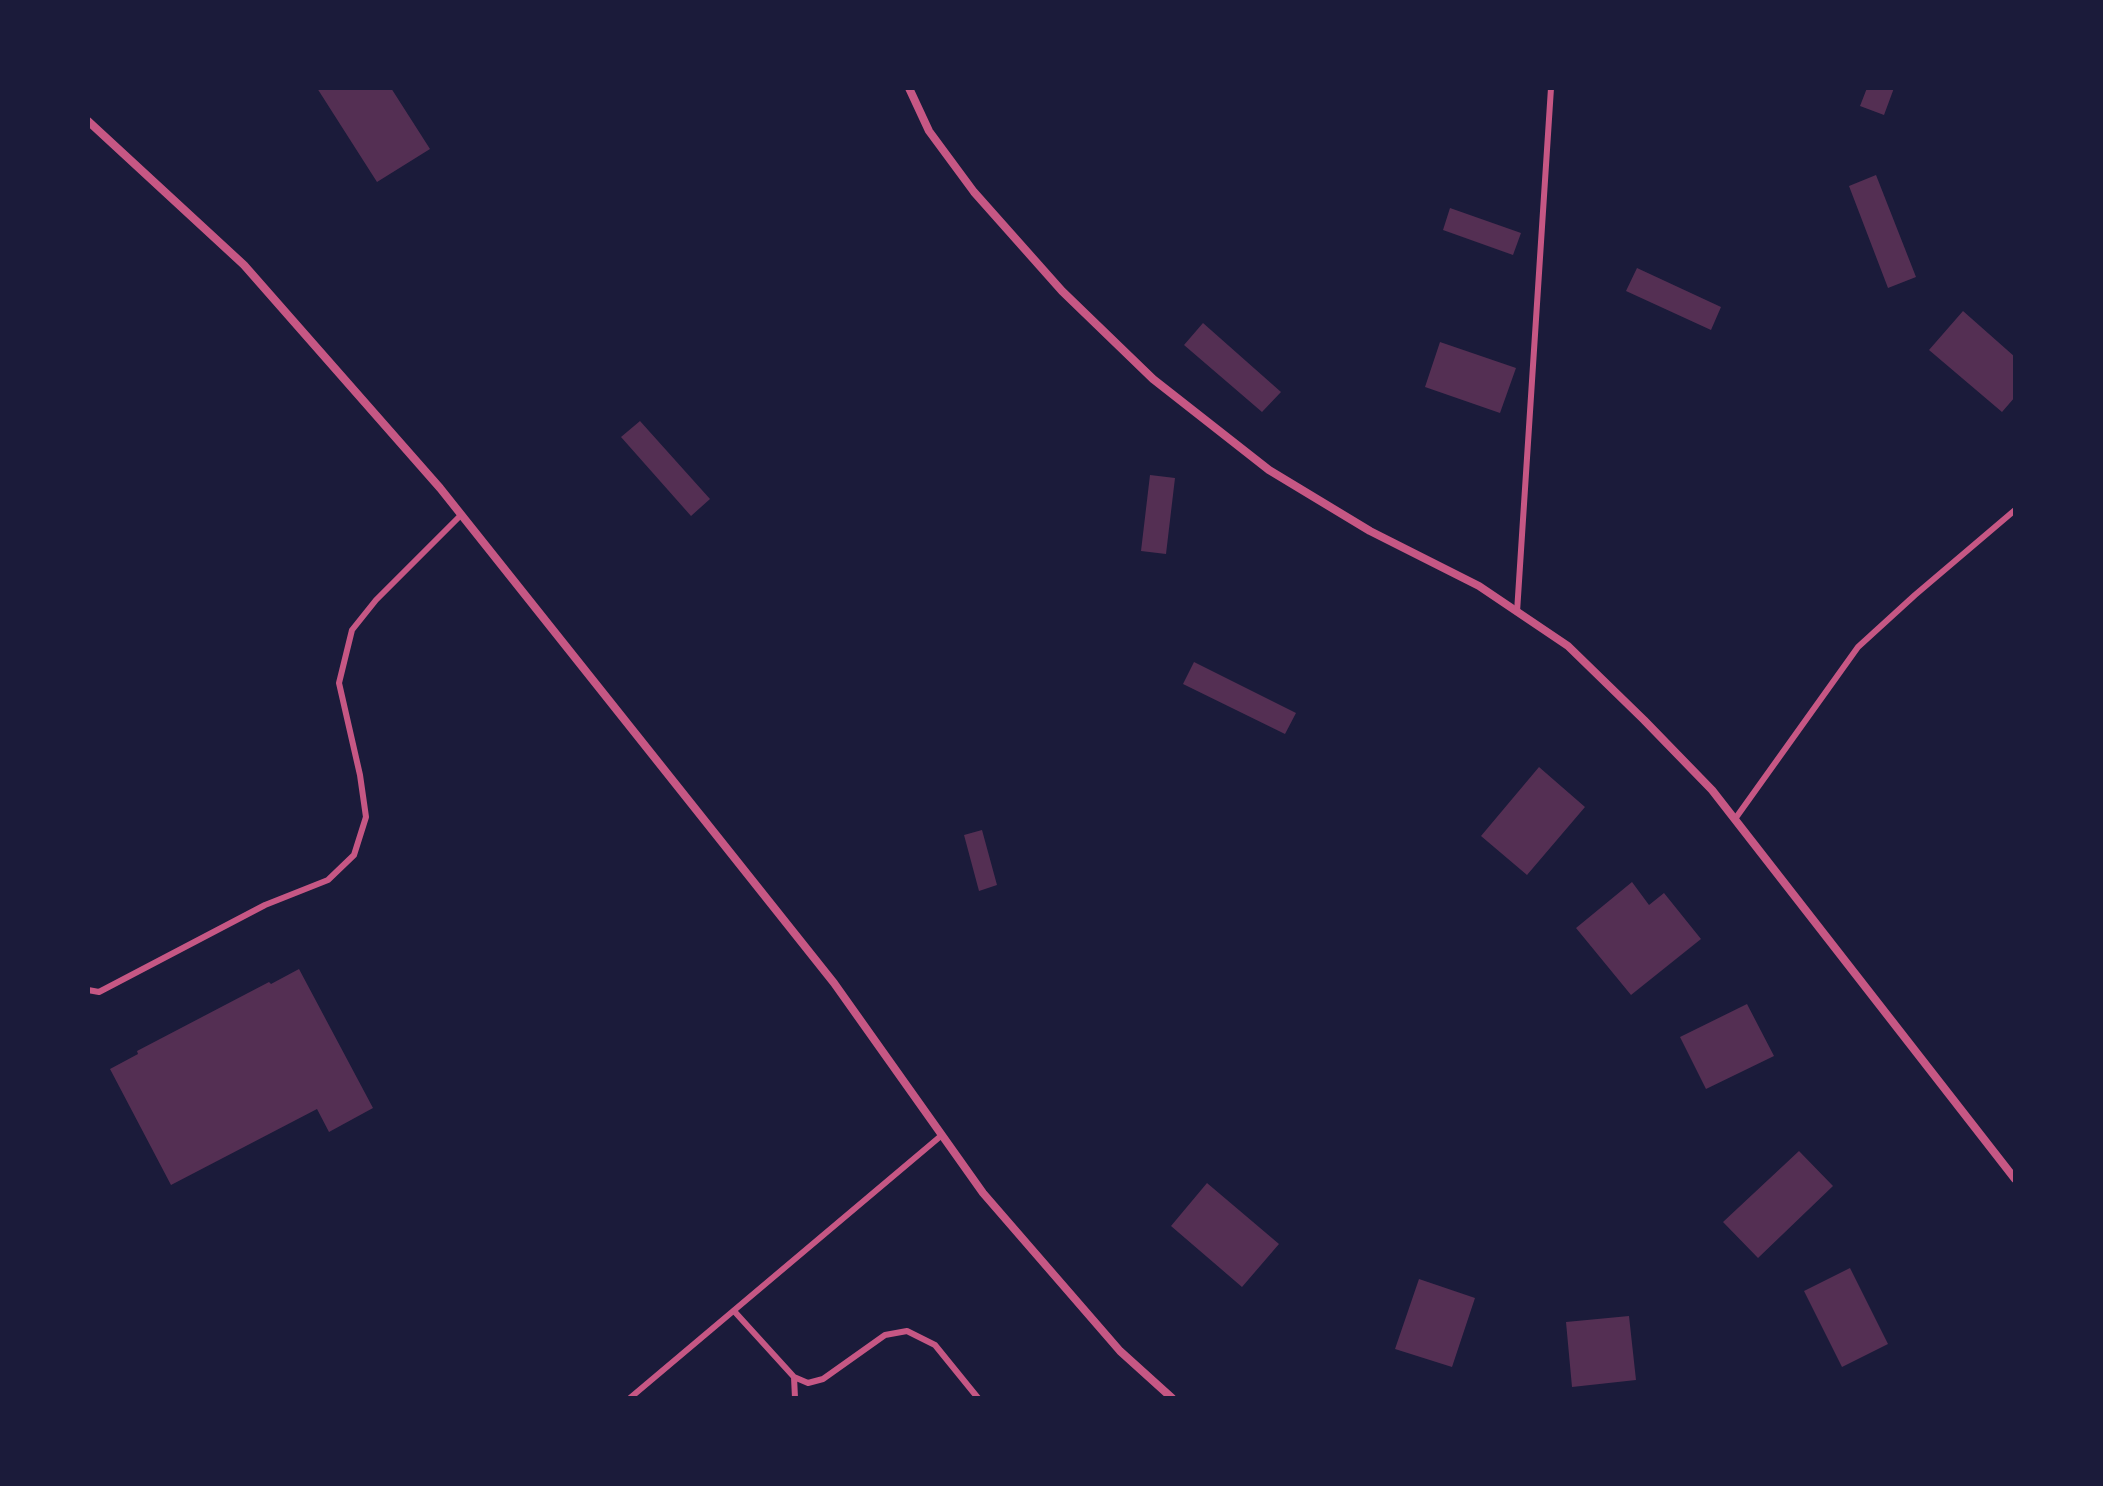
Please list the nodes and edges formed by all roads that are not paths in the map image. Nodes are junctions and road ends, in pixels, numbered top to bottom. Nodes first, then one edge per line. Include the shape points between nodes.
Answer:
1 (909, 88) edge
2 (1551, 88) edge
3 (88, 121) edge
4 (2015, 510) edge
5 (461, 515) junction
6 (1517, 612) junction
7 (1735, 819) junction
8 (88, 990) edge
9 (942, 1135) junction
10 (2015, 1179) edge
11 (734, 1311) junction
12 (794, 1377) junction
13 (630, 1398) edge
14 (795, 1398) edge
15 (978, 1398) edge
16 (1172, 1398) edge

1 - 6 street via 929,131 974,192 1062,291 1153,379 1269,470
2 - 6 lane
3 - 5 street via 244,265
4 - 7 lane via 1858,647
5 - 8 lane via 352,630 339,683 366,817 354,855 328,880 265,905 99,992
5 - 9 street via 834,983
6 - 7 street via 1568,646
7 - 10 street
9 - 11 lane
9 - 16 street via 983,1193 1120,1351
11 - 12 lane
11 - 13 lane
12 - 14 lane
12 - 15 lane via 808,1383 823,1379 885,1335 907,1331 935,1345

